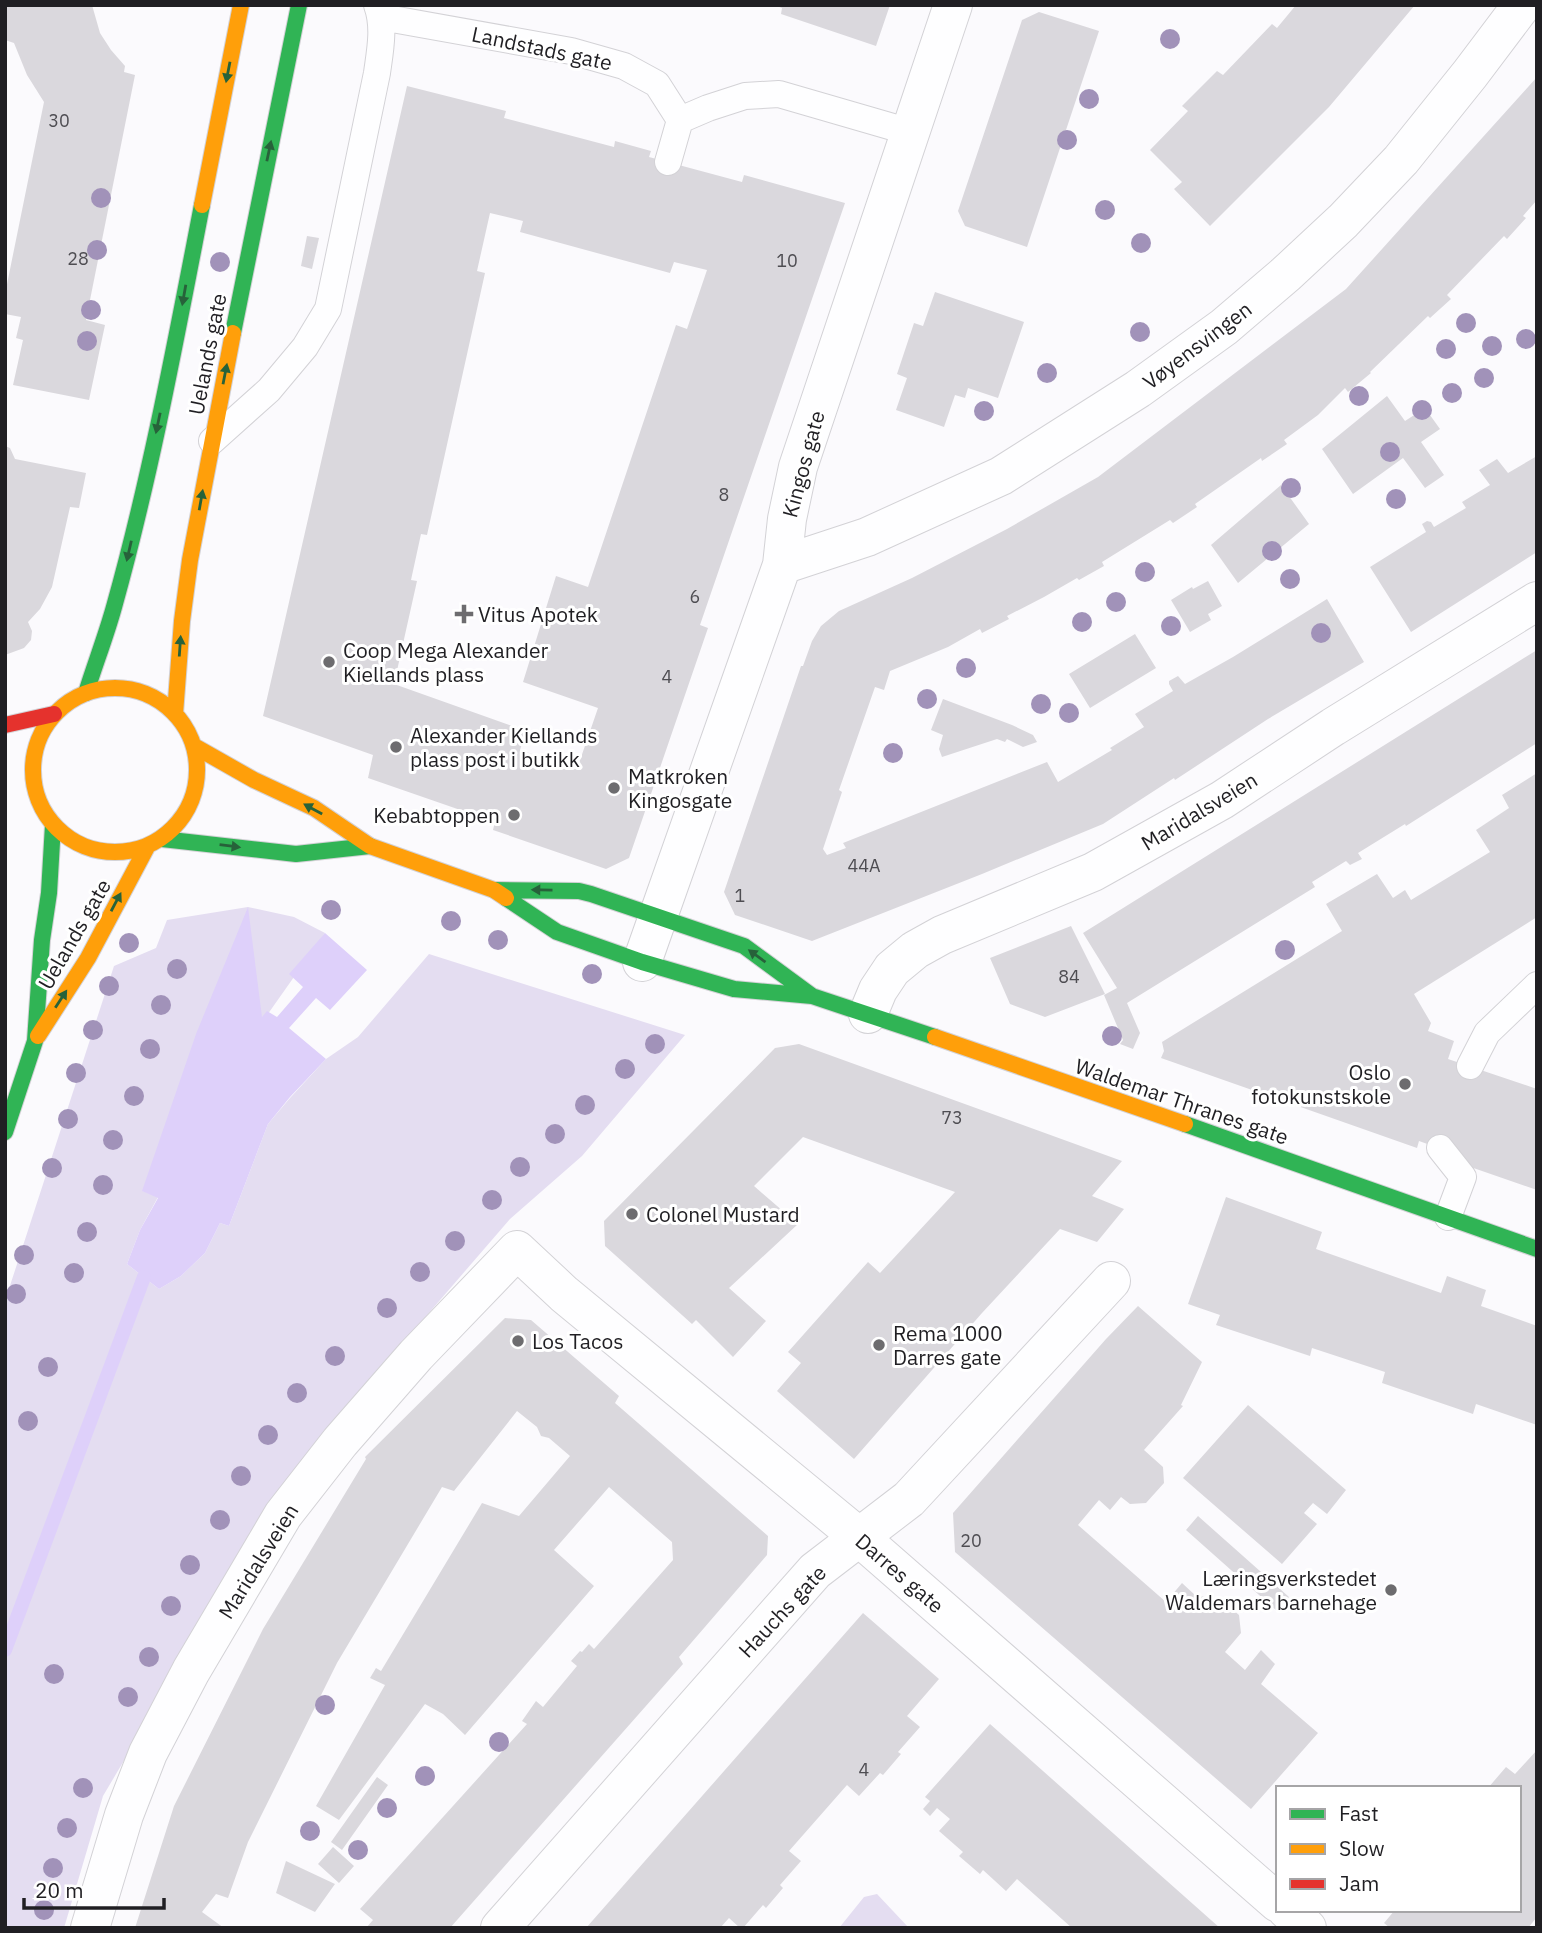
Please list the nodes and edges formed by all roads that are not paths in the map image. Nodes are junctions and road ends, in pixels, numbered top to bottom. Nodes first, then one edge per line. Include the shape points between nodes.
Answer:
1 (241, 5) edge
2 (299, 5) edge
3 (953, 5) edge
4 (1522, 5) edge
5 (379, 11) edge
6 (680, 120) junction
7 (910, 132) junction
8 (668, 162) dead end
9 (212, 441) junction
10 (782, 565) junction
11 (1537, 600) edge
12 (86, 693) junction
13 (175, 714) junction
14 (54, 715) junction
15 (5, 725) edge
16 (194, 746) junction
17 (53, 825) junction
18 (162, 839) junction
19 (370, 846) junction
20 (147, 847) junction
21 (494, 890) junction
22 (658, 917) junction
23 (642, 962) junction
24 (1537, 985) edge
25 (812, 996) junction
26 (868, 1014) junction
27 (35, 1041) junction
28 (1470, 1066) dead end
29 (5, 1132) edge
30 (1440, 1148) dead end
31 (1448, 1217) junction
32 (1537, 1249) edge
33 (517, 1250) joint
34 (1111, 1282) dead end
35 (859, 1537) junction
36 (1276, 1901) edge
37 (1289, 1912) edge
38 (90, 1928) edge
39 (500, 1928) edge
40 (1307, 1928) edge

1 -> 12 main road, Uelands gate via 145,485 114,608
9 -> 2 main road, Uelands gate
3 - 7 street, Kingos gate
4 - 10 street, Vøyensvingen via 1401,160 1343,221 1224,327 1138,390 1001,476 867,537
5 - 6 lane, Landstads gate via 624,65 657,84
5 - 9 lane via 377,74 328,309 305,347 269,390
6 - 7 lane via 745,96 779,94
6 - 8 lane
7 - 10 street, Kingos gate via 798,467
13 -> 9 main road, Uelands gate via 185,593
10 - 22 street, Kingos gate
11 - 26 street, Maridalsveien via 1210,807 1093,873 942,934 915,950 892,969
12 - 13 main road via 124,688 143,692
12 - 14 main road
13 - 16 main road
14 - 15 main road
14 - 17 main road via 40,734 33,757 34,804
16 - 18 main road via 196,788 177,825
19 -> 16 main road, Waldemar Thranes gate via 314,808
17 - 20 main road via 73,842 96,851 122,853
17 - 27 main road, Uelands gate
18 -> 19 main road, Waldemar Thranes gate via 296,855
18 - 20 main road
19 - 21 main road, Waldemar Thranes gate
27 -> 20 main road, Uelands gate via 88,958
22 -> 21 main road, Waldemar Thranes gate via 579,891
21 - 23 main road, Waldemar Thranes gate via 557,932
22 - 23 street, Kingos gate
25 -> 22 main road, Waldemar Thranes gate via 744,946
23 - 25 main road, Waldemar Thranes gate via 734,989
24 - 28 lane via 1487,1033
25 - 26 main road, Waldemar Thranes gate
26 - 31 main road, Waldemar Thranes gate
27 - 29 main road, Uelands gate
30 - 31 lane via 1463,1177
31 - 32 main road, Waldemar Thranes gate
33 - 35 street, Darres gate
33 - 38 street, Maridalsveien via 416,1355 283,1515 148,1753
34 - 35 street, Hauchs gate via 909,1499
35 - 36 street, Darres gate
35 - 39 street, Hauchs gate via 815,1571
37 - 40 street

